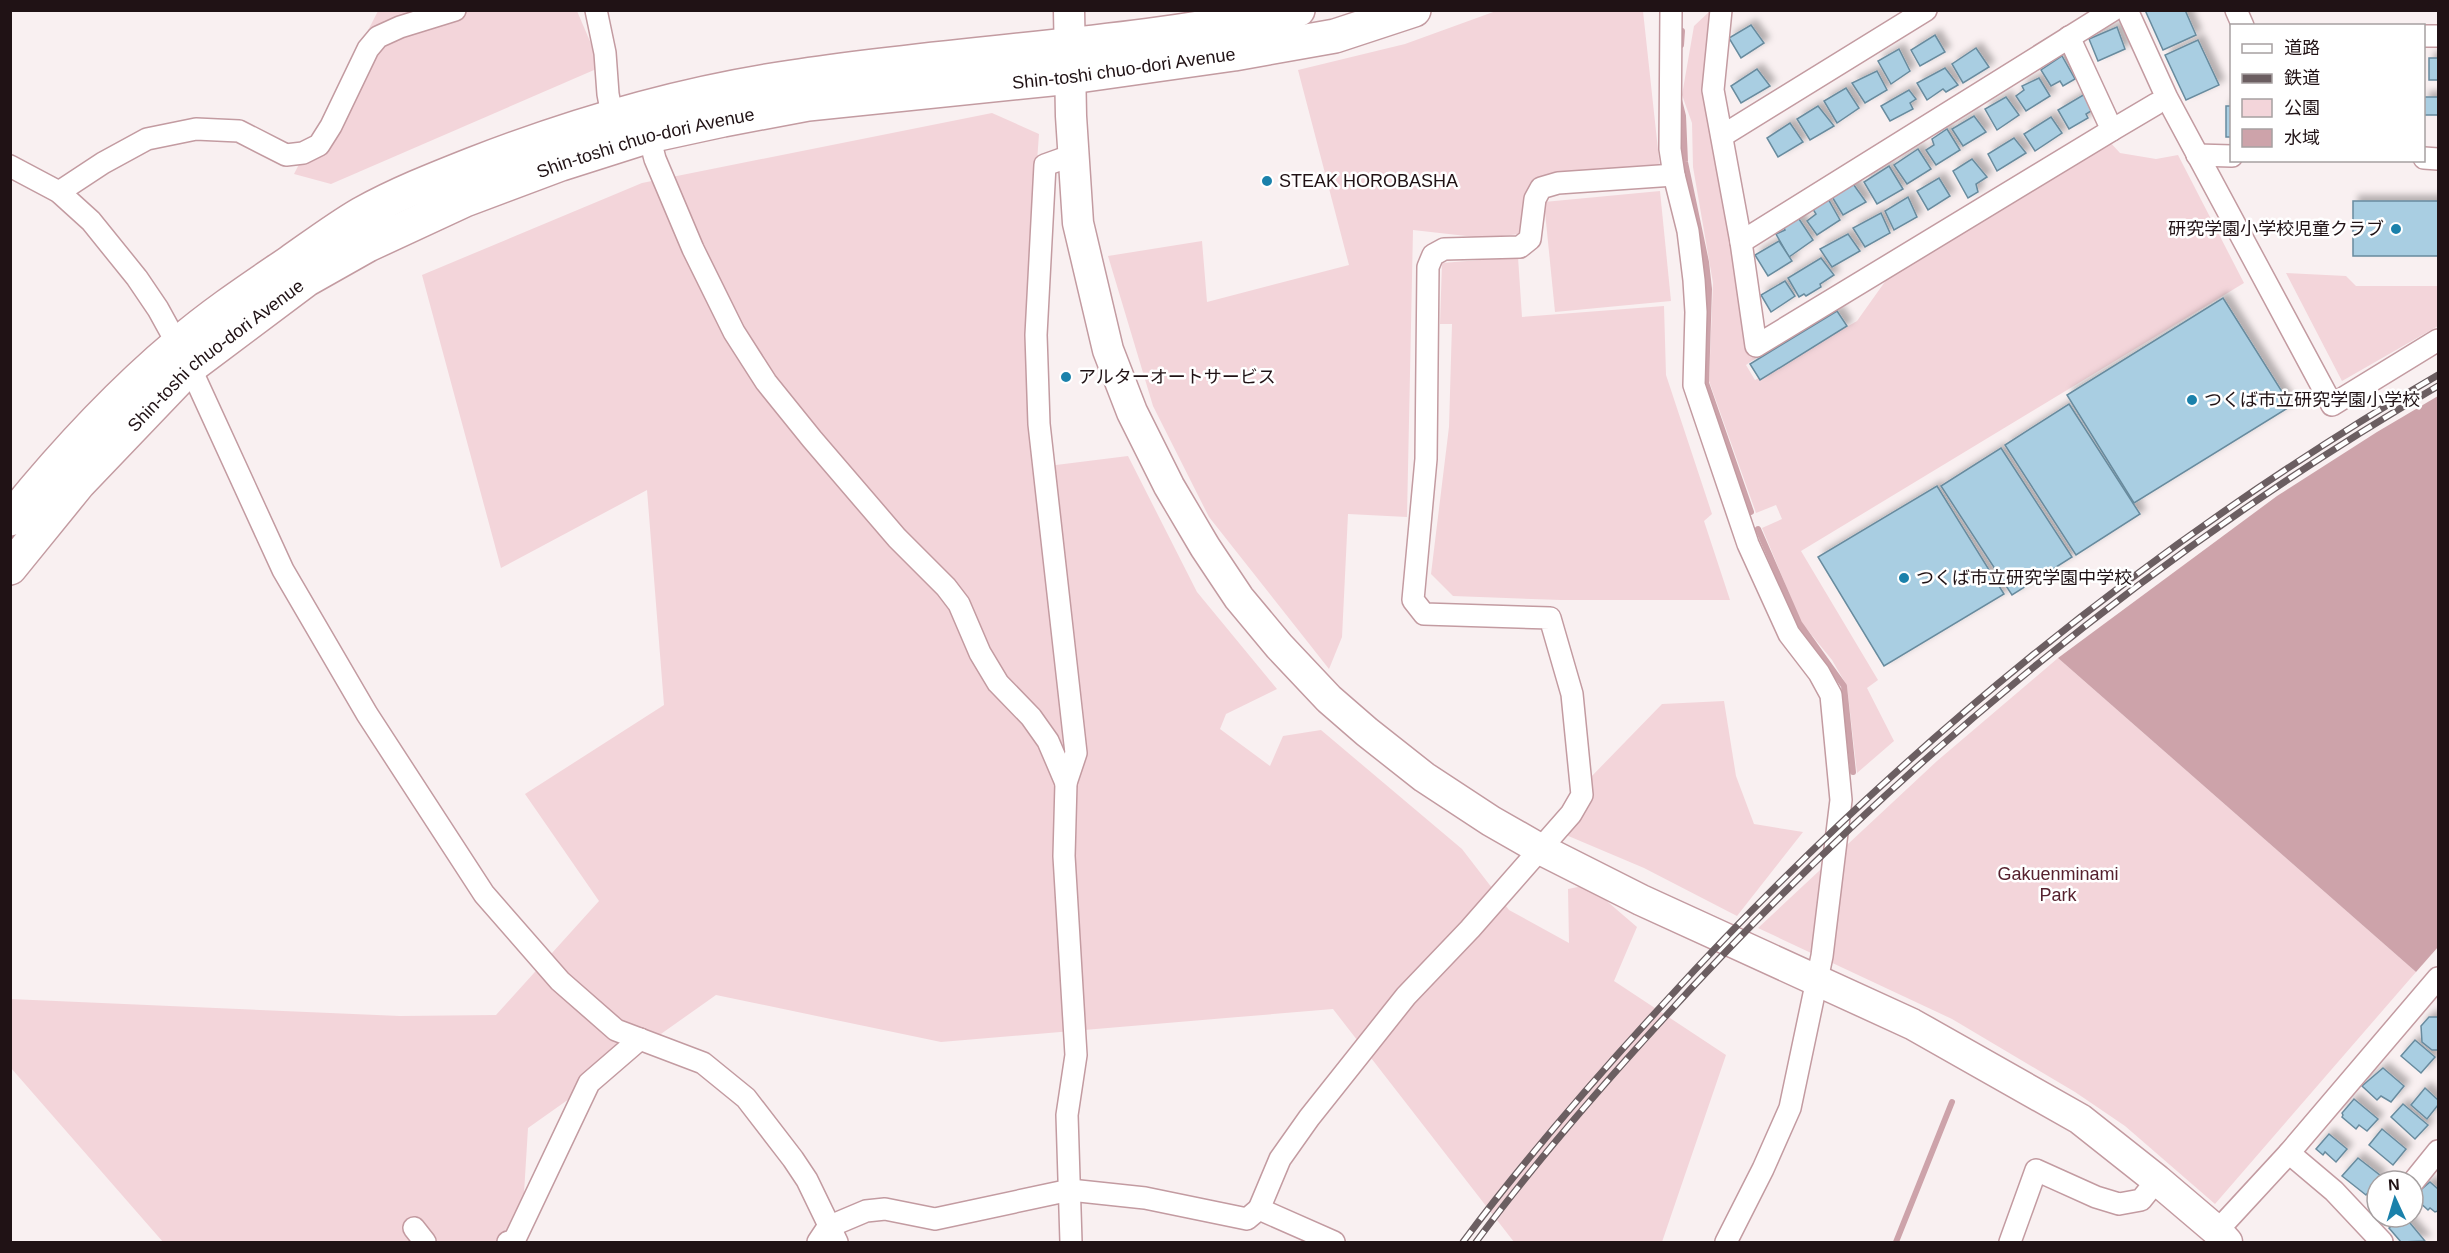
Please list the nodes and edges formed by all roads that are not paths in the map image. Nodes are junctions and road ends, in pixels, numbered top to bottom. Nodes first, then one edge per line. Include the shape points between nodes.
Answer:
1 (454, 10) edge
2 (596, 10) edge
3 (1069, 10) edge
4 (1298, 10) edge
5 (1414, 10) edge
6 (1671, 10) edge
7 (1721, 10) edge
8 (1926, 10) edge
9 (2112, 10) edge
10 (2127, 10) edge
11 (2236, 10) edge
12 (2242, 24) edge
13 (2069, 37) junction
14 (1070, 45) junction
15 (1071, 77) junction
16 (2156, 104) dead end
17 (612, 115) junction
18 (2112, 130) junction
19 (648, 136) junction
20 (1722, 136) junction
21 (1073, 155) junction
22 (2197, 155) junction
23 (2230, 156) edge
24 (10, 166) edge
25 (1674, 175) junction
26 (59, 192) junction
27 (1741, 242) junction
28 (2439, 340) edge
29 (183, 356) junction
30 (10, 519) edge
31 (10, 568) edge
32 (1066, 783) junction
33 (1540, 849) junction
34 (2439, 978) edge
35 (1818, 981) junction
36 (640, 1039) junction
37 (2439, 1151) edge
38 (2289, 1153) junction
39 (2424, 1169) edge
40 (2157, 1180) junction
41 (1070, 1190) junction
42 (1259, 1209) junction
43 (2379, 1230) edge
44 (828, 1237) edge
45 (2222, 1237) edge
46 (508, 1242) edge
47 (1071, 1242) edge
48 (1334, 1242) edge
49 (1726, 1242) edge
50 (2010, 1242) edge

1 - 26 street via 378,37 368,49 319,145 303,153 286,155 239,131 196,129 147,139
2 - 17 street
3 - 14 street
4 - 14 main road, Shin-toshi chuo-dori Avenue
5 - 15 main road, Shin-toshi chuo-dori Avenue via 1335,36 1286,46
6 - 25 street via 1670,149
7 - 20 street via 1713,90
8 - 20 street
9 - 13 street
10 - 22 street
11 - 12 street
13 - 18 street
13 - 27 street
14 - 15 street
14 - 17 main road, Shin-toshi chuo-dori Avenue via 791,77
15 - 19 main road, Shin-toshi chuo-dori Avenue via 808,104
15 - 21 street
16 - 18 street
17 - 29 main road, Shin-toshi chuo-dori Avenue via 527,143 409,190 358,216 219,311
18 - 27 street via 1756,346
19 - 29 main road, Shin-toshi chuo-dori Avenue via 465,200 368,245
19 - 32 street via 693,249 740,342 812,439 959,604 980,653 998,683 1032,717
20 - 27 street
21 - 32 street via 1045,165 1036,334 1040,424 1076,753
21 - 33 street via 1078,224 1108,350 1158,465 1239,598 1329,699 1424,777
22 - 23 street
22 - 28 street via 2332,405
24 - 26 street
25 - 33 street via 1558,183 1541,188 1530,239 1520,247 1444,249 1433,255 1428,267 1426,459 1413,600 1424,614 1550,618 1572,694 1582,795
25 - 35 street via 1688,231 1694,280 1694,385 1748,544 1789,634 1831,695 1841,800
26 - 29 street via 91,221 137,278
29 - 30 main road, Shin-toshi chuo-dori Avenue via 116,401
29 - 31 main road, Shin-toshi chuo-dori Avenue
29 - 36 street via 283,570 367,714 484,894 560,981 616,1030
32 - 41 street via 1064,856 1076,1055 1067,1115
33 - 35 street
33 - 42 street via 1406,996 1310,1118 1280,1159
34 - 38 street
35 - 40 street via 1912,1024 2080,1119
35 - 49 street via 1790,1108
36 - 44 street via 703,1063 746,1098 807,1180
36 - 46 street via 589,1083 514,1241
37 - 39 street
38 - 43 street
38 - 45 street
40 - 45 street
40 - 50 street via 2141,1200 2119,1204 2036,1170
41 - 42 street via 1145,1198 1247,1219
41 - 44 street via 935,1219 885,1209 866,1211
41 - 47 street
42 - 48 street

